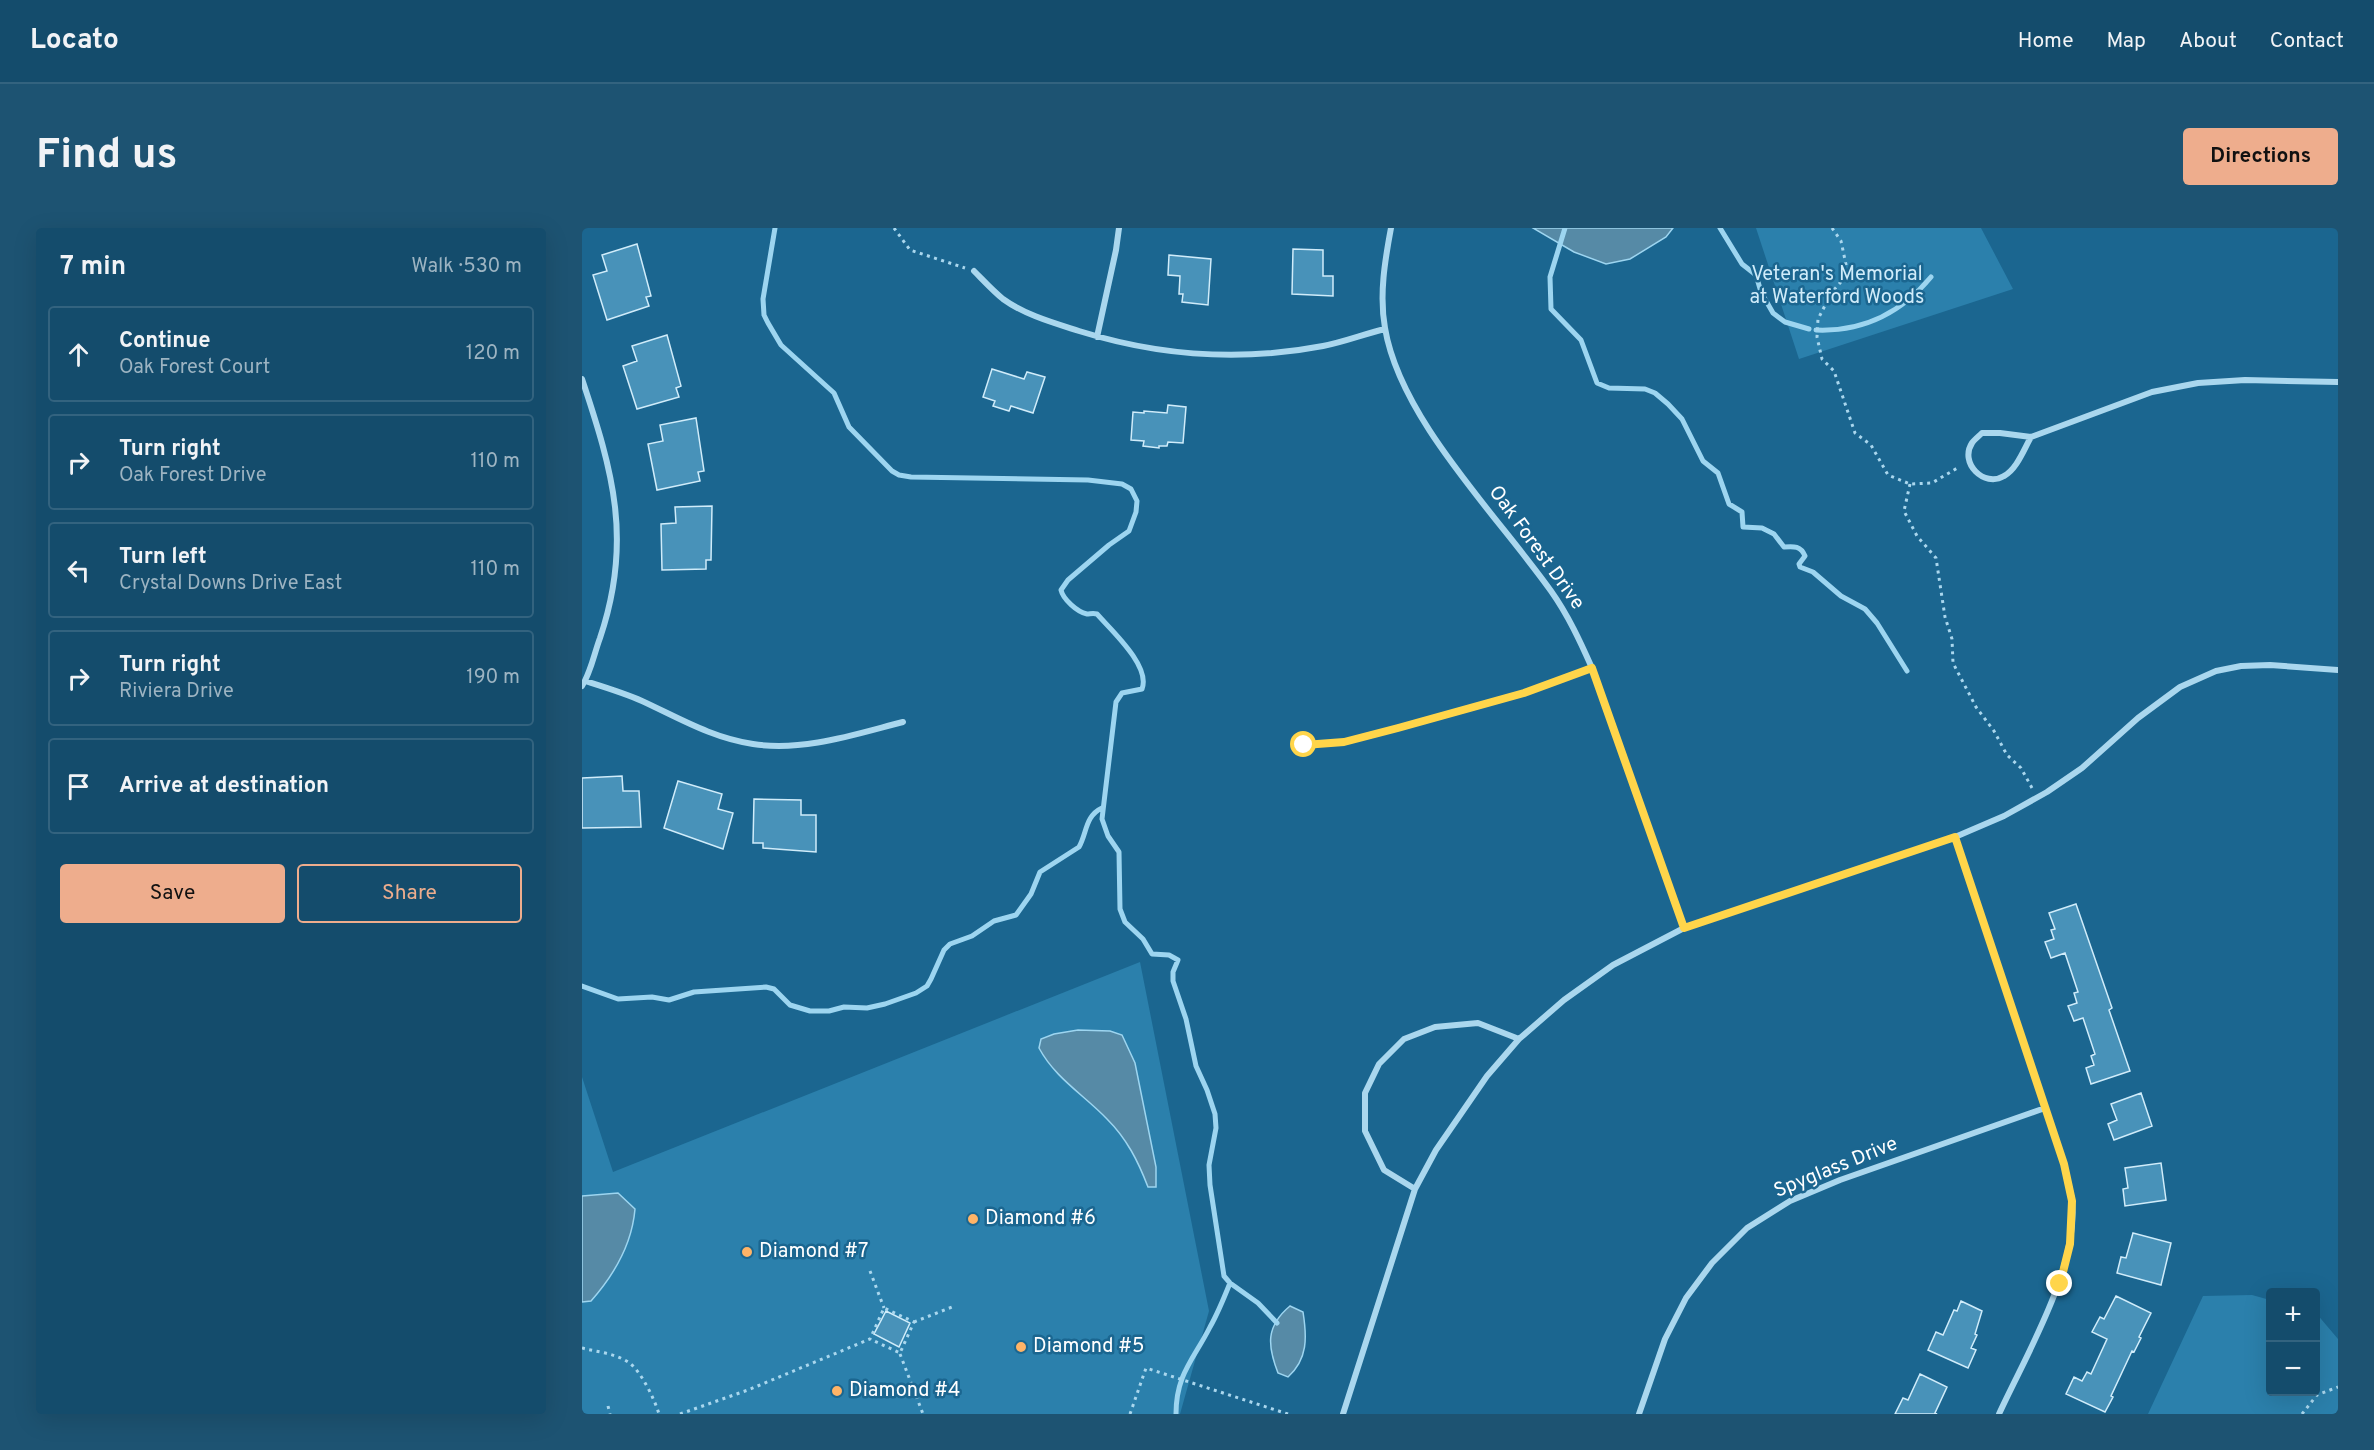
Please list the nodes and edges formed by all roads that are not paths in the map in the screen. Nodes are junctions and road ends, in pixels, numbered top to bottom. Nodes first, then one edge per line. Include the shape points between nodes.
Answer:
1 (1119, 228) edge
2 (1391, 228) edge
3 (974, 271) road end
4 (1385, 329) junction
5 (1097, 337) junction
6 (582, 379) edge
7 (2338, 382) edge
8 (2031, 437) junction
9 (1592, 668) junction
10 (2338, 670) edge
11 (584, 683) edge
12 (903, 722) dead end
13 (1304, 745) dead end
14 (1955, 837) junction
15 (1684, 928) junction
16 (1519, 1039) junction
17 (2045, 1108) junction
18 (1415, 1190) junction
19 (1343, 1414) edge
20 (1639, 1414) edge
21 (1999, 1414) edge

1 - 5 street
2 - 4 street, Oak Forest Drive via 1385,262
3 - 5 street via 1004,300 1047,321
4 - 5 street via 1323,346 1223,356 1163,352
4 - 9 street, Oak Forest Drive via 1408,394 1444,450 1552,592
6 - 11 street via 606,450 618,519 616,572 605,623
7 - 8 street via 2198,383 2152,392
8 - 8 street via 1982,433 1971,445 1969,461 1976,473 1988,479 2004,476
9 - 13 street via 1524,693 1398,728 1344,742
9 - 15 street, Oak Forest Drive
10 - 14 street via 2270,665 2216,671 2180,687 2082,768 2038,797
11 - 12 street via 640,700 705,732 755,745 817,742
14 - 15 street
14 - 17 street
15 - 16 street via 1613,965
16 - 18 street via 1460,1113
16 - 18 street via 1478,1023 1436,1027 1404,1039 1379,1064 1365,1093 1365,1131 1384,1170
17 - 20 street, Spyglass Drive via 1840,1179 1790,1201 1747,1228 1712,1263 1686,1298 1665,1339
17 - 21 street via 2072,1201 2070,1244 2060,1284
18 - 19 street

